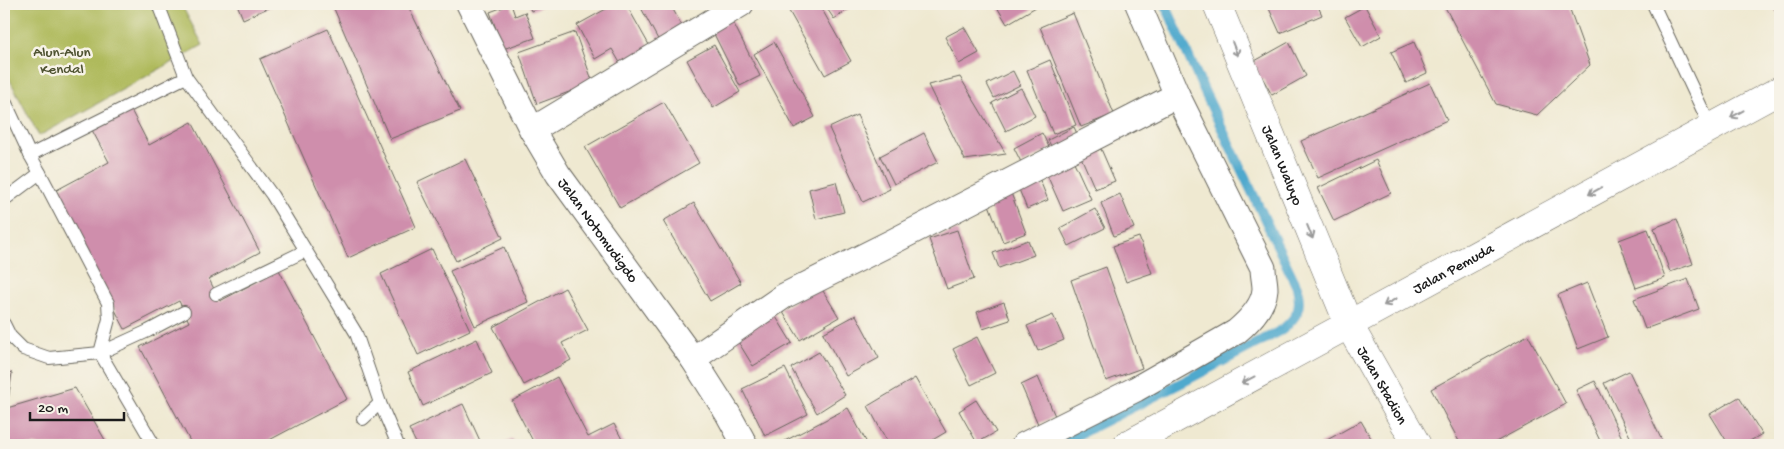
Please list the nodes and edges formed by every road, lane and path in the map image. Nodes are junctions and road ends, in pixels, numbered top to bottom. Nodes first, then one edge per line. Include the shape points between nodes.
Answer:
1 (158, 4) edge
2 (469, 4) edge
3 (741, 4) edge
4 (1138, 4) edge
5 (1217, 4) edge
6 (1653, 4) edge
7 (186, 77) junction
8 (1780, 90) edge
9 (1176, 95) junction
10 (4, 99) edge
11 (1711, 128) junction
12 (532, 130) junction
13 (30, 155) junction
14 (40, 173) junction
15 (4, 200) edge
16 (305, 251) junction
17 (216, 294) dead end
18 (184, 312) dead end
19 (4, 324) edge
20 (1348, 325) junction
21 (100, 353) junction
22 (693, 359) junction
23 (380, 403) junction
24 (363, 419) dead end
25 (154, 445) edge
26 (398, 445) edge
27 (745, 445) edge
28 (1024, 445) edge
29 (1127, 445) edge
30 (1417, 445) edge

1 - 7 lane
2 - 12 street, Jalan Notomudigdo
3 - 12 street
4 - 9 street
5 -> 20 main road, Jalan Waluyo
6 - 11 lane
7 - 13 lane
7 - 16 lane via 272,195
8 -> 11 main road, Jalan Pemuda
9 - 22 street via 784,296
9 - 28 street via 1263,268 1265,290 1259,304 1248,322 1236,332
10 - 13 lane
11 -> 20 main road, Jalan Pemuda
12 - 22 street, Jalan Notomudigdo via 558,174
13 - 14 lane
14 - 15 lane
14 - 21 lane via 108,302 109,320
16 - 17 lane
16 - 23 lane via 356,333
18 - 21 lane
19 - 21 lane via 23,349 49,358
20 -> 29 main road, Jalan Pemuda
20 - 30 main road, Jalan Stadion
21 - 25 lane
22 - 27 street, Jalan Notomudigdo
23 - 24 lane
23 - 26 lane

